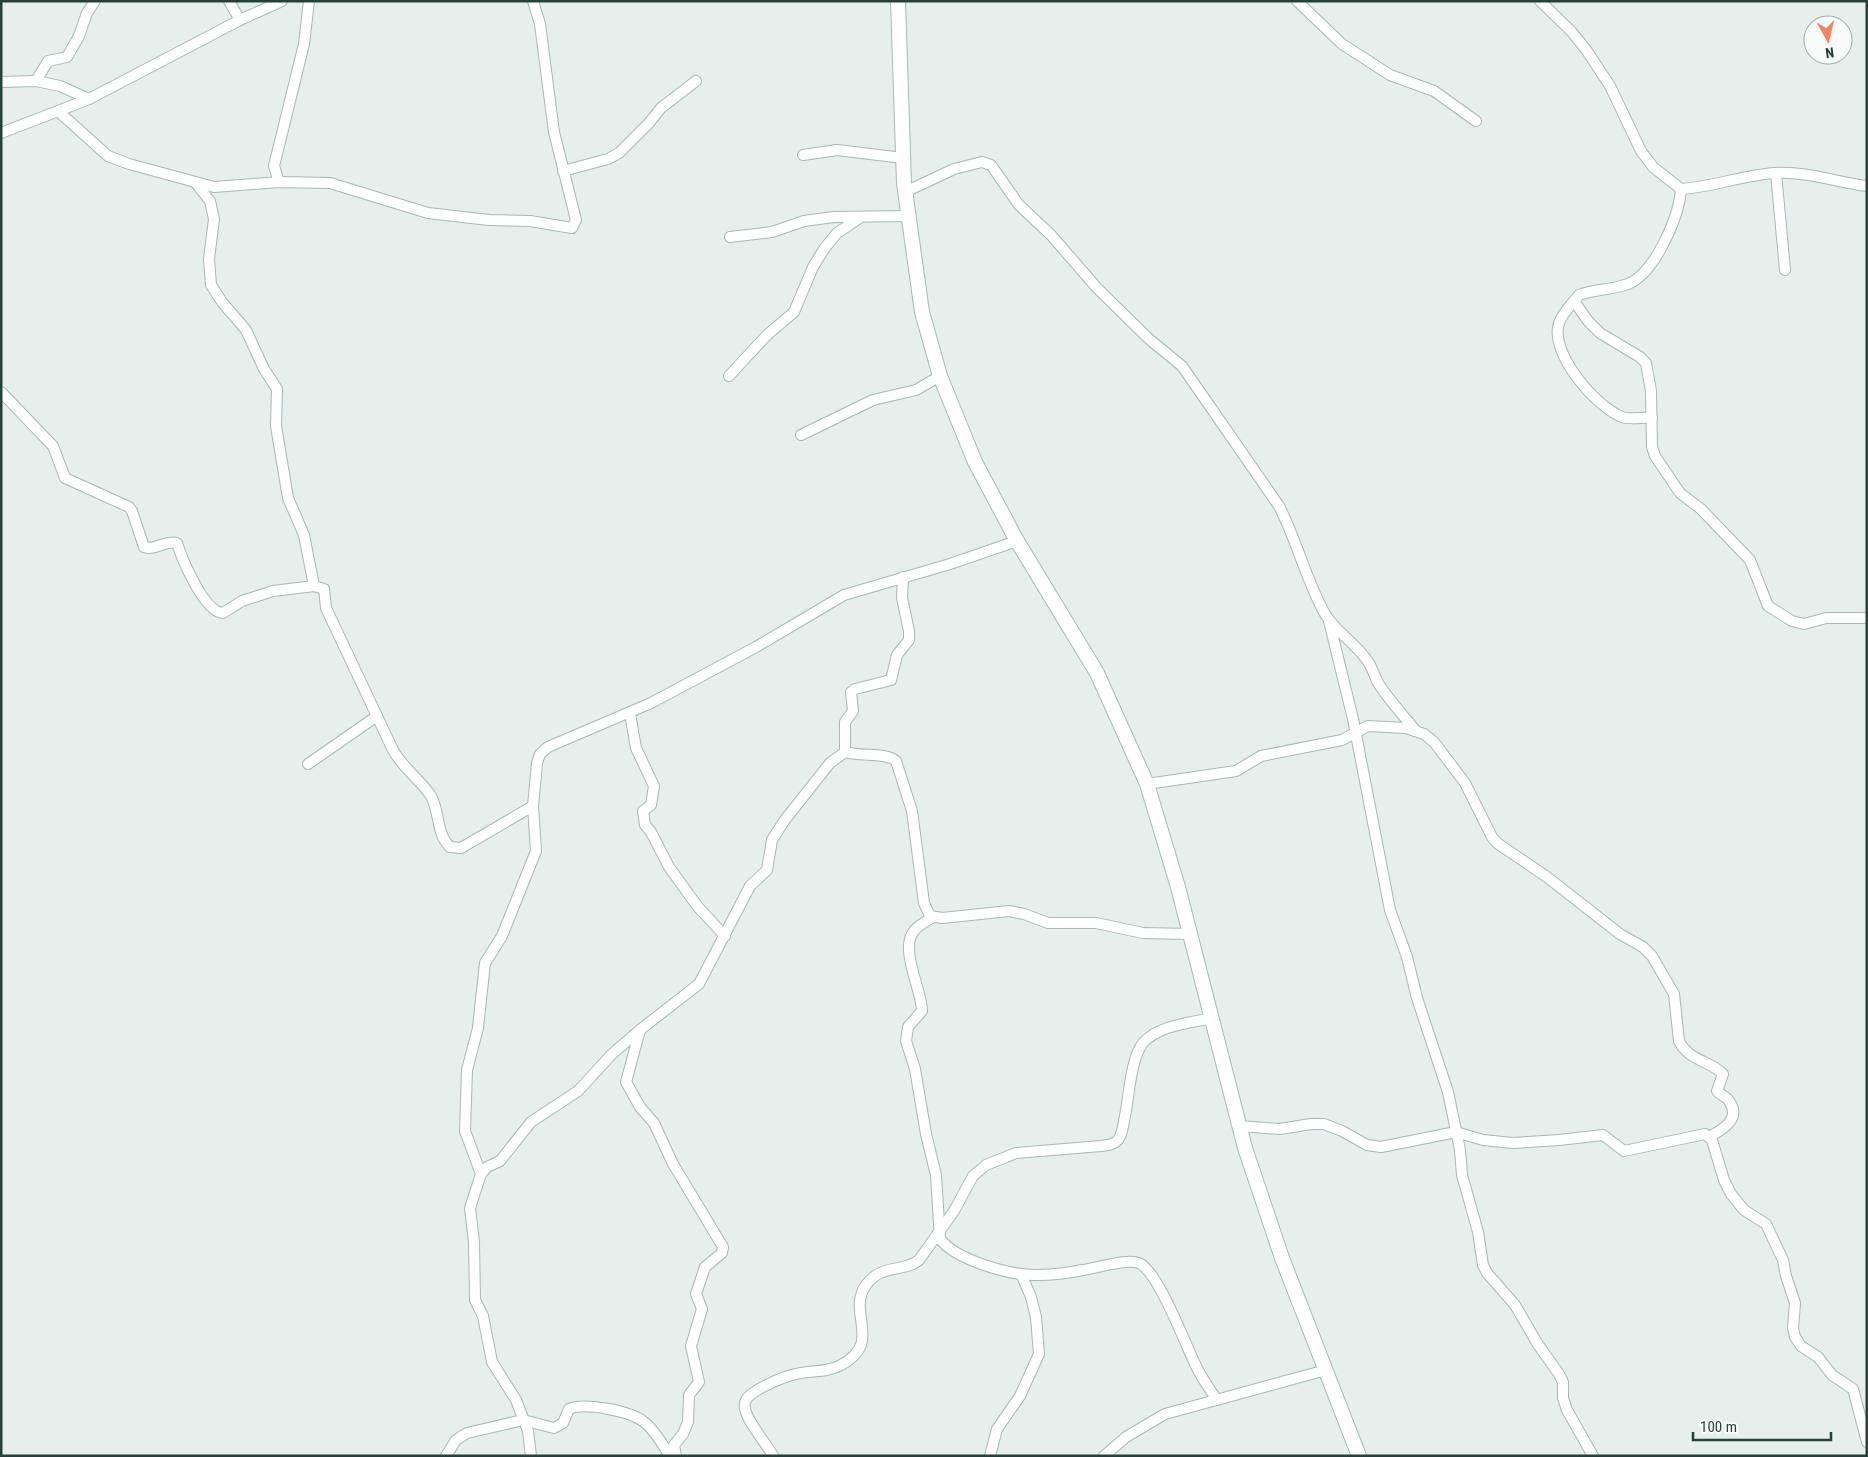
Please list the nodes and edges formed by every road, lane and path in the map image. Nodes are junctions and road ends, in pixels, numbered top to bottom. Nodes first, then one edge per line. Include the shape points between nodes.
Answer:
1 (95, 1) edge
2 (229, 1) edge
3 (282, 1) edge
4 (309, 1) edge
5 (532, 1) edge
6 (898, 1) edge
7 (1297, 1) edge
8 (1540, 1) edge
9 (240, 20) junction
10 (36, 81) junction
11 (696, 81) dead end
12 (1, 82) edge
13 (89, 99) junction
14 (58, 111) junction
15 (1476, 121) dead end
16 (1, 133) edge
17 (803, 155) dead end
18 (903, 158) junction
19 (563, 171) junction
20 (1776, 173) junction
21 (195, 182) junction
22 (279, 182) junction
23 (1867, 186) edge
24 (1681, 189) junction
25 (905, 192) junction
26 (908, 216) junction
27 (861, 217) junction
28 (730, 237) dead end
29 (1785, 270) dead end
30 (1574, 301) junction
31 (729, 376) dead end
32 (940, 376) junction
33 (1, 392) edge
34 (1652, 418) junction
35 (801, 435) dead end
36 (1017, 541) junction
37 (903, 577) junction
38 (314, 586) junction
39 (1867, 618) edge
40 (1329, 621) junction
41 (630, 714) junction
42 (377, 716) junction
43 (1416, 731) junction
44 (1356, 733) junction
45 (845, 752) junction
46 (308, 764) dead end
47 (1147, 784) junction
48 (533, 806) junction
49 (933, 917) junction
50 (1190, 934) junction
51 (725, 936) junction
52 (1212, 1018) junction
53 (641, 1029) junction
54 (1239, 1126) junction
55 (1456, 1132) junction
56 (1709, 1137) junction
57 (481, 1174) junction
58 (939, 1232) junction
59 (1021, 1274) junction
60 (1326, 1370) junction
61 (1217, 1400) junction
62 (524, 1420) junction
63 (1867, 1442) edge
64 (1356, 1454) edge
65 (446, 1456) edge
66 (531, 1456) edge
67 (670, 1456) edge
68 (676, 1456) edge
69 (773, 1456) edge
70 (990, 1456) edge
71 (1104, 1456) edge
72 (1593, 1456) edge

1 - 10 street via 70,53 64,59 48,61
2 - 9 street
3 - 9 street
4 - 22 street via 304,44 274,166
5 - 19 street via 540,24 554,132
6 - 18 main road
7 - 15 street via 1342,44 1390,75 1434,91
8 - 24 street via 1587,51 1610,86 1641,151 1653,166
9 - 13 street
10 - 12 street
10 - 13 street via 60,86
11 - 19 street via 661,108 619,153
13 - 14 street
14 - 16 street
14 - 21 street via 108,156
17 - 18 street via 837,150
18 - 25 main road
19 - 22 street via 576,220 574,227 568,228 530,221 428,213 335,184
20 - 23 street
20 - 24 street via 1704,188
20 - 29 street
21 - 22 street via 214,187
21 - 38 street via 210,201 214,219 209,259 211,285 246,330 277,389 276,426 288,498 304,535
24 - 30 street via 1672,228 1640,275 1628,284 1586,292
25 - 26 main road
25 - 40 street via 954,169 982,162 990,165 1019,205 1051,235 1097,288 1182,366 1279,506 1290,526 1308,580
26 - 27 street
26 - 32 main road via 922,312
27 - 28 street via 804,221 772,232
27 - 31 street via 837,233 824,249 794,312 767,335
30 - 34 street via 1600,333 1640,356 1646,363
30 - 34 street via 1559,322 1558,332 1574,375 1614,414 1624,418
32 - 35 street via 916,390 873,400
32 - 36 main road via 975,462
33 - 38 street via 48,439 65,478 124,504 132,511 144,547 150,549 177,543 197,587 214,610 223,613 246,599 273,591
34 - 39 street via 1655,456 1680,493 1701,509 1750,560 1768,606 1792,621 1804,624 1826,618
36 - 37 street
36 - 47 main road via 1097,672
37 - 41 street via 844,595 756,647
37 - 45 street via 902,598 909,640 897,655 891,680 850,692 853,711 845,722
38 - 42 street via 324,589 326,608
40 - 43 street via 1368,661 1391,702
40 - 44 street
41 - 48 street via 546,749 537,763
41 - 51 street via 636,748 654,786 652,805 644,810 645,825 669,867 698,907
42 - 46 street
42 - 48 street via 398,759 431,796 442,835 450,847 462,848
43 - 44 street via 1368,726
43 - 56 street via 1434,742 1455,769 1497,844 1652,956 1674,994 1679,1041 1692,1057 1723,1074 1717,1091 1728,1099 1732,1116 1724,1129
44 - 47 street via 1328,743 1261,756 1236,771
44 - 55 street via 1390,910 1448,1092
45 - 49 street via 861,756 889,756 896,761 912,811 926,912
45 - 51 street via 830,763 784,820 772,840 767,870 750,886
47 - 50 main road
48 - 57 street via 536,851 502,936 483,968 478,1028 467,1070 465,1131
49 - 50 street via 1009,911 1048,924 1096,923 1143,933
49 - 58 street via 910,936 909,948 922,1011 908,1027 906,1041 916,1069 936,1175
50 - 52 main road
51 - 53 street via 699,984
52 - 54 main road
52 - 58 street via 1174,1026 1144,1042 1136,1055 1122,1133 1112,1144 1016,1153 986,1165 973,1176
53 - 57 street via 612,1054 584,1086 531,1122 500,1161
53 - 68 street via 626,1082 640,1107 654,1123 673,1164 723,1247 722,1253 705,1266 696,1291 702,1310 692,1346 699,1382 689,1395 688,1422 674,1445
54 - 55 street via 1280,1128 1324,1124 1367,1145 1381,1147
54 - 60 main road via 1282,1258
55 - 56 street via 1483,1140 1513,1143 1602,1135 1624,1152 1701,1134
55 - 72 street via 1484,1270 1515,1305 1560,1374 1567,1410
56 - 63 street via 1731,1194 1744,1210 1766,1224 1784,1260 1796,1303 1795,1337 1801,1346 1818,1357 1832,1375 1853,1389
57 - 62 street via 470,1208 475,1300 483,1316 492,1362 516,1400
58 - 59 street via 945,1245 956,1252 982,1264
58 - 69 street via 912,1265 889,1268 866,1284 860,1298 863,1334 861,1346 854,1356 840,1366 790,1376 754,1392 746,1400 746,1415
59 - 61 street via 1082,1270 1130,1261 1139,1263 1155,1280 1197,1368
59 - 70 street via 1036,1317 1039,1354 1020,1396 998,1429
60 - 61 street
60 - 64 main road
61 - 71 street via 1165,1414
62 - 65 street via 467,1433 456,1440
62 - 66 street
62 - 67 street via 554,1428 563,1423 569,1409 578,1406 620,1412 645,1422

